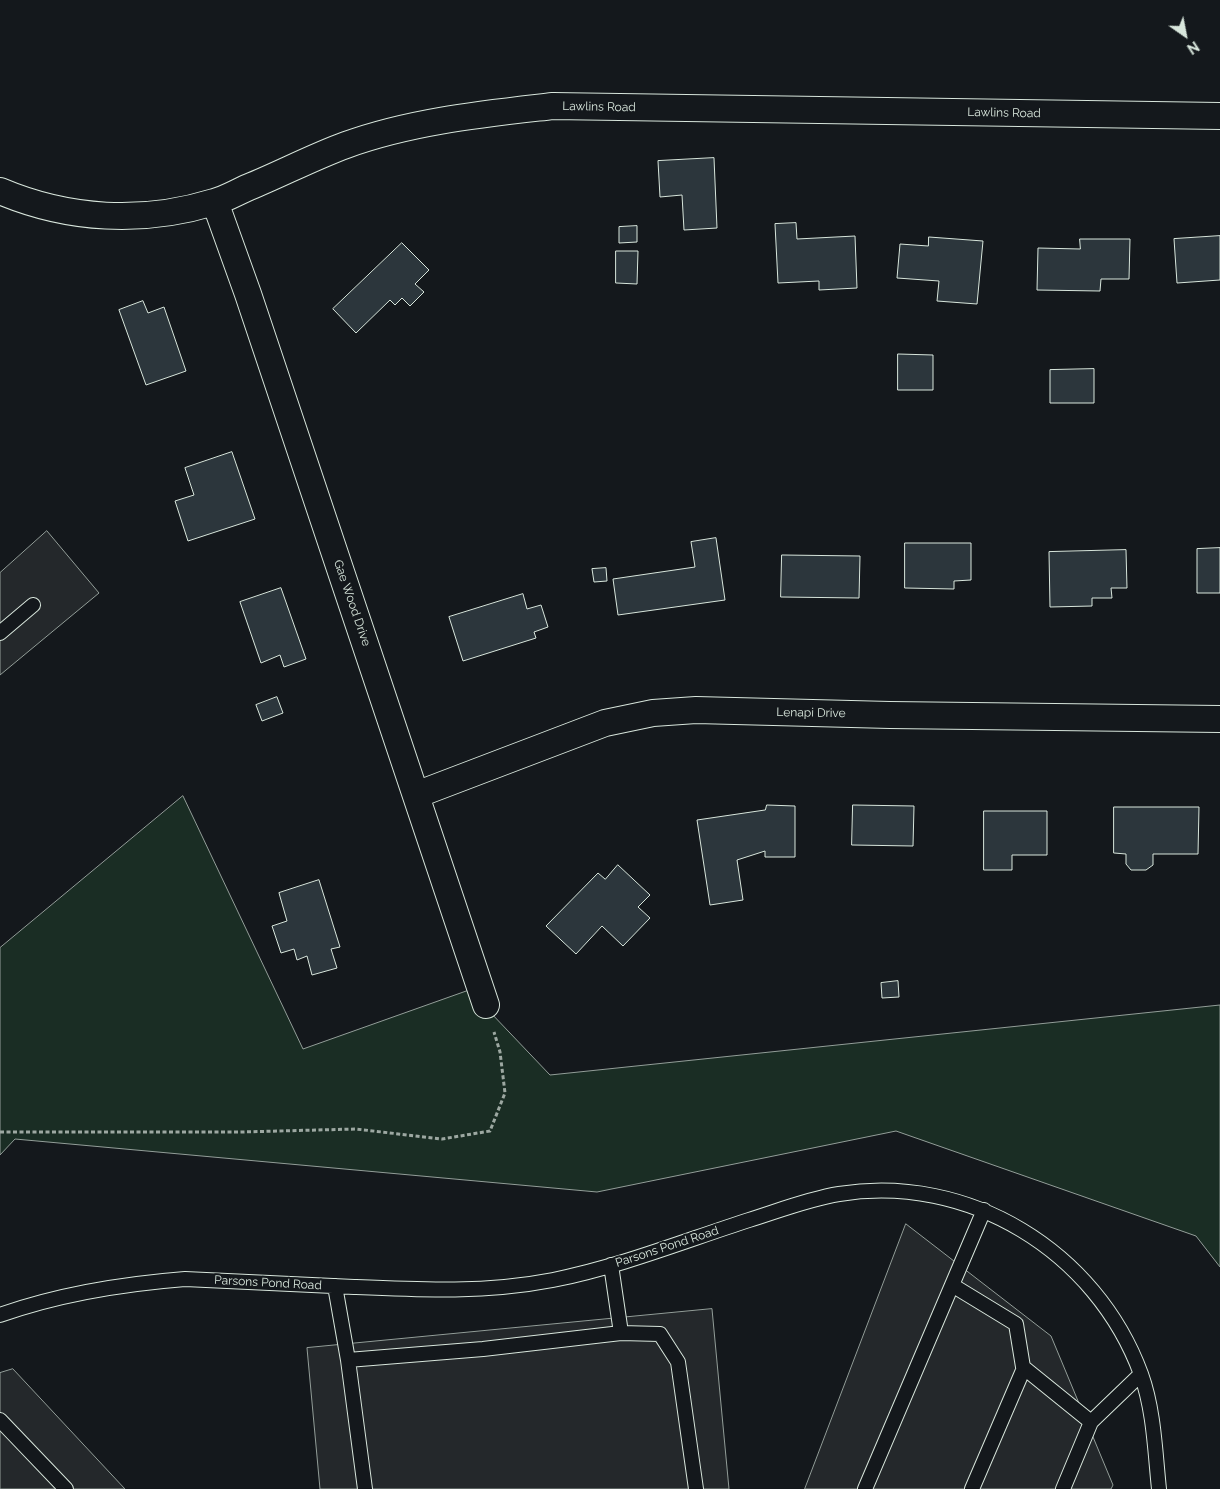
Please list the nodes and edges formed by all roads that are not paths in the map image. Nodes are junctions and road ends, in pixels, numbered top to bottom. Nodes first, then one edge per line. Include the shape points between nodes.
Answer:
1 (1220, 116) edge
2 (0, 191) edge
3 (215, 202) junction
4 (33, 605) dead end
5 (0, 633) edge
6 (1220, 718) edge
7 (416, 796) junction
8 (486, 1005) road end
9 (984, 1210) junction
10 (611, 1265) junction
11 (952, 1285) junction
12 (335, 1286) junction
13 (0, 1315) edge
14 (621, 1333) junction
15 (348, 1360) junction
16 (1024, 1368) junction
17 (1141, 1374) junction
18 (0, 1420) edge
19 (1091, 1422) junction
20 (66, 1489) edge
21 (365, 1489) edge
22 (696, 1489) edge
23 (866, 1489) edge
24 (972, 1489) edge
25 (1063, 1489) edge
26 (1159, 1489) edge

1 - 3 street, Lawlins Road via 554,106 471,115 390,132 346,146
2 - 3 street, Lawlins Road via 26,202 77,214 124,217 172,213
3 - 7 street, Gae Wood Drive
4 - 5 lane
6 - 7 street, Lenapi Drive via 696,710 653,713 605,723
7 - 8 street, Gae Wood Drive
9 - 10 lane, Parsons Pond Road via 933,1196 881,1191 838,1194
9 - 11 lane
9 - 17 lane, Parsons Pond Road via 1026,1232 1065,1260 1097,1295 1121,1331
10 - 12 lane, Parsons Pond Road via 553,1280 504,1287 445,1291
10 - 14 lane
11 - 16 lane via 1016,1324
11 - 23 lane
12 - 13 lane, Parsons Pond Road via 184,1279 87,1292
12 - 15 lane
14 - 15 lane
14 - 22 lane via 660,1334 678,1362
15 - 21 lane
16 - 19 lane
16 - 24 lane
17 - 19 lane
17 - 26 lane, Parsons Pond Road via 1152,1416
18 - 20 lane
19 - 25 lane

